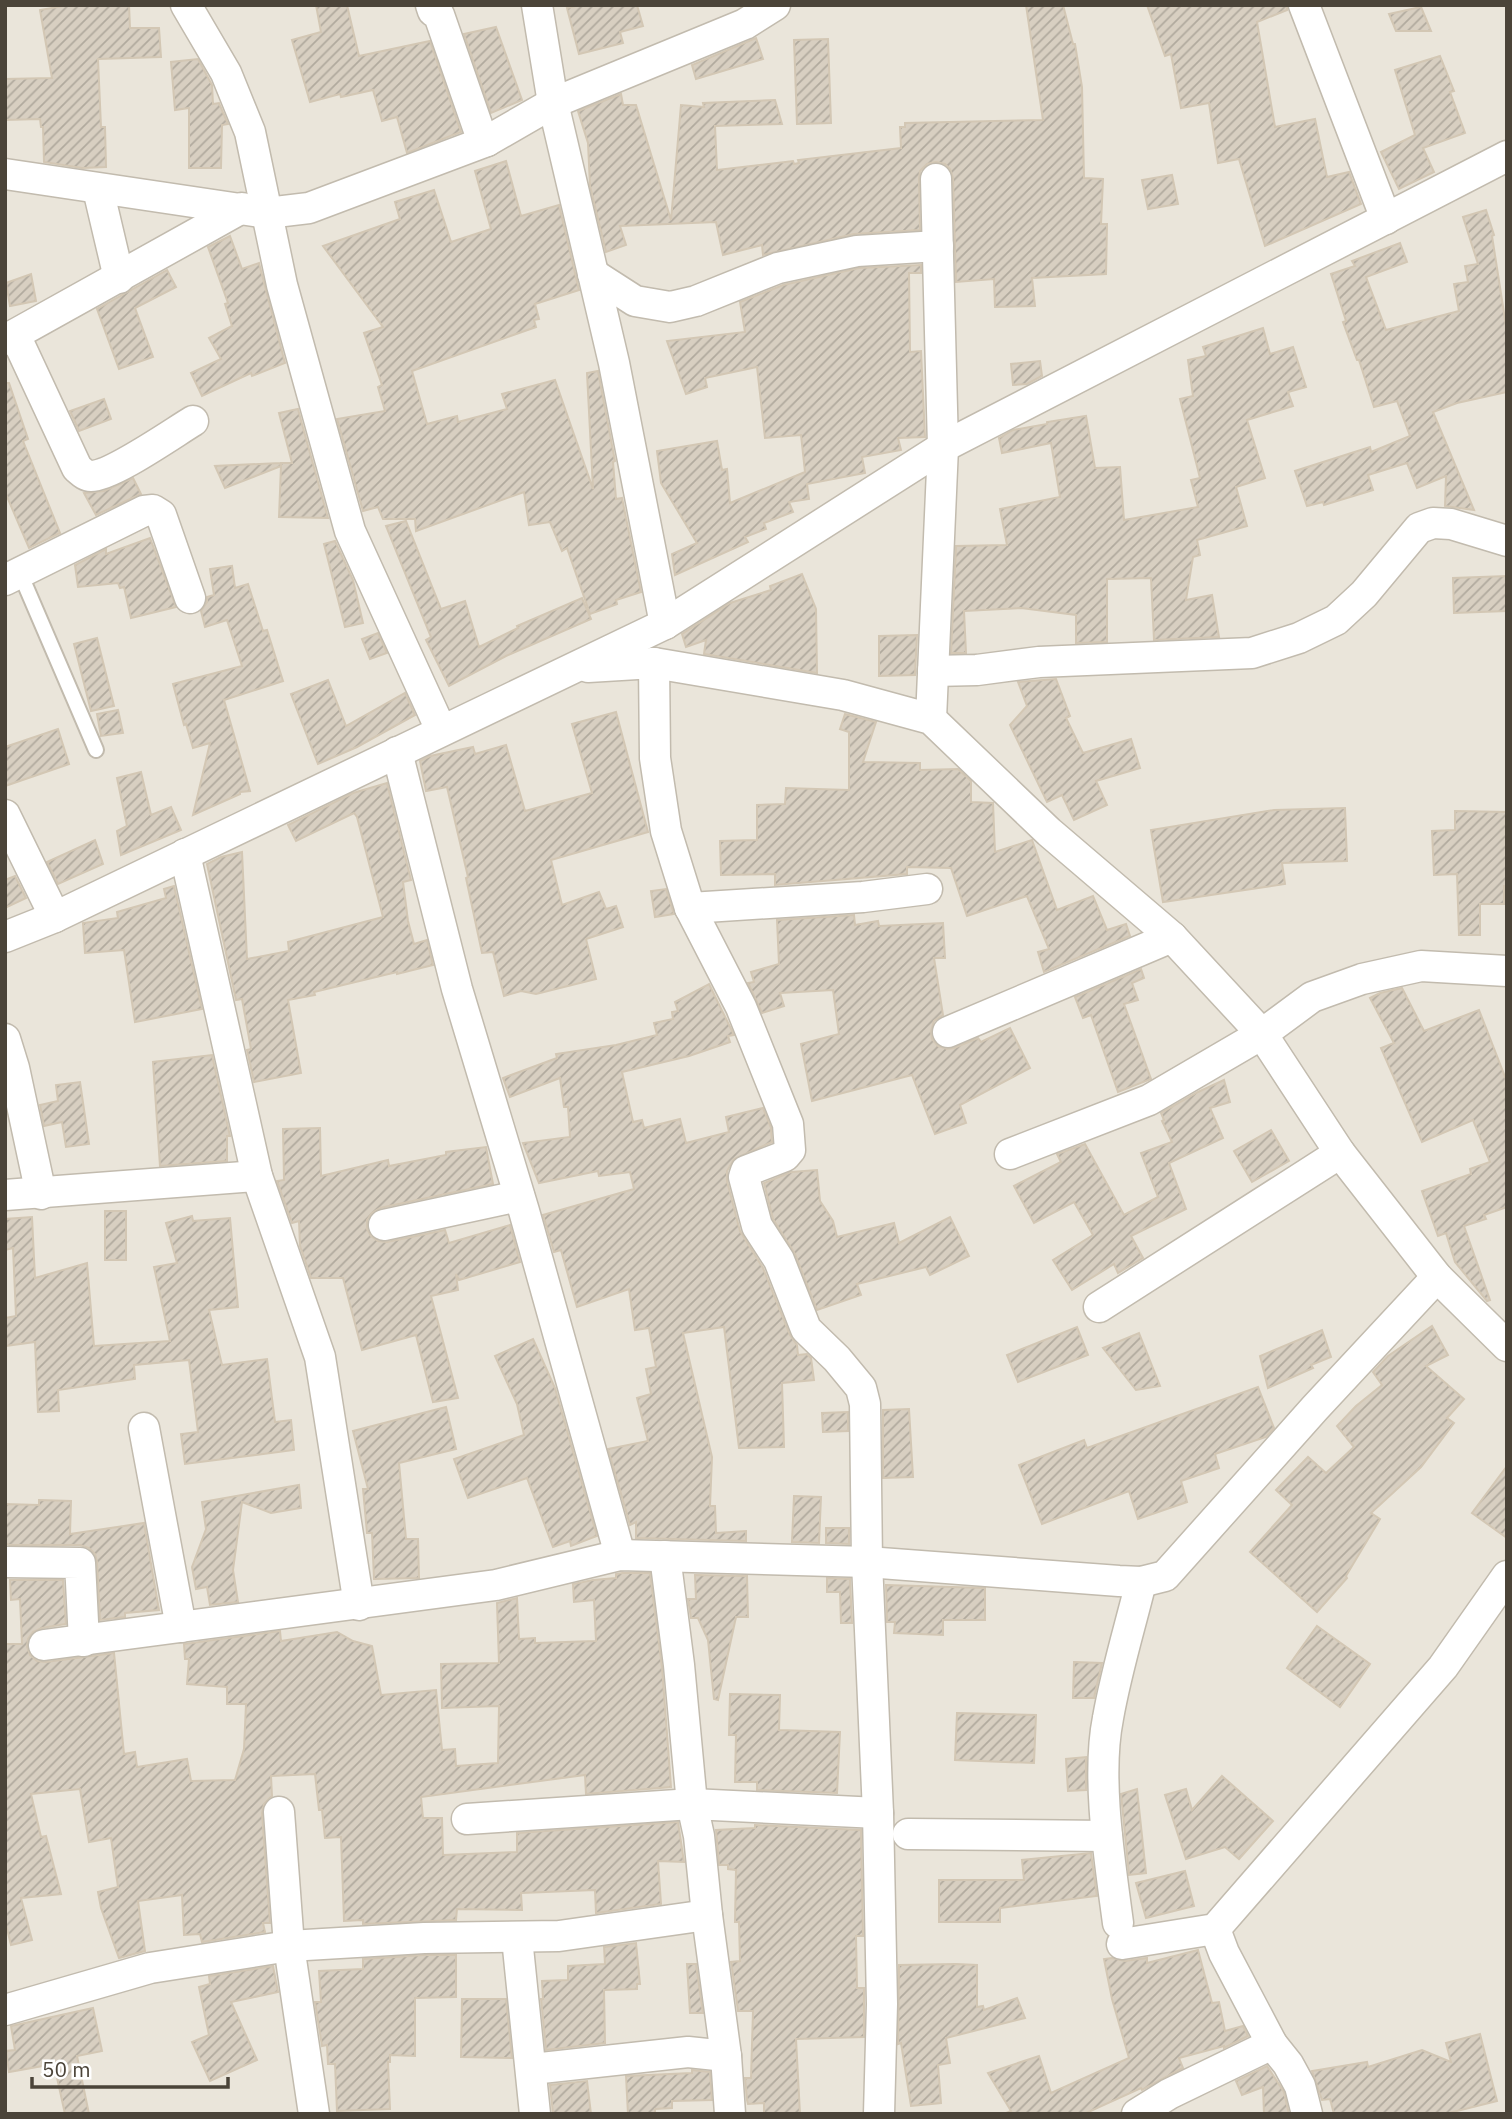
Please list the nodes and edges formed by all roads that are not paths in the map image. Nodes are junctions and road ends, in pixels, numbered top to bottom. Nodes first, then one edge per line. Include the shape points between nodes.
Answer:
1 (186, 5) edge
2 (431, 5) edge
3 (537, 5) edge
4 (775, 5) edge
5 (1304, 5) edge
6 (553, 103) junction
7 (487, 141) junction
8 (1507, 156) edge
9 (5, 174) edge
10 (936, 179) dead end
11 (98, 188) junction
12 (254, 210) junction
13 (1385, 219) junction
14 (938, 246) junction
15 (593, 274) junction
16 (119, 278) junction
17 (10, 337) edge
18 (193, 421) dead end
19 (943, 447) junction
20 (1507, 541) edge
21 (13, 576) edge
22 (190, 598) dead end
23 (665, 624) junction
24 (654, 663) junction
25 (574, 667) junction
26 (933, 671) junction
27 (931, 719) junction
28 (441, 730) junction
29 (96, 750) dead end
30 (397, 752) junction
31 (5, 815) edge
32 (185, 855) junction
33 (927, 889) dead end
34 (690, 908) junction
35 (55, 917) junction
36 (5, 937) edge
37 (1172, 937) junction
38 (1507, 971) edge
39 (948, 1032) dead end
40 (1262, 1034) junction
41 (5, 1039) edge
42 (1340, 1153) junction
43 (1010, 1154) dead end
44 (257, 1176) junction
45 (41, 1194) junction
46 (5, 1195) edge
47 (519, 1196) junction
48 (384, 1225) dead end
49 (1437, 1277) junction
50 (1099, 1307) dead end
51 (1507, 1346) edge
52 (145, 1428) dead end
53 (620, 1555) junction
54 (665, 1556) junction
55 (5, 1562) edge
56 (867, 1562) junction
57 (1507, 1576) edge
58 (1141, 1582) junction
59 (359, 1605) junction
60 (181, 1627) junction
61 (84, 1641) junction
62 (44, 1645) dead end
63 (692, 1804) junction
64 (279, 1812) dead end
65 (878, 1812) junction
66 (467, 1819) dead end
67 (908, 1834) dead end
68 (1107, 1836) junction
69 (707, 1915) junction
70 (1214, 1929) junction
71 (517, 1938) junction
72 (289, 1946) junction
73 (5, 2010) edge
74 (1272, 2044) junction
75 (726, 2056) junction
76 (531, 2070) junction
77 (314, 2114) edge
78 (535, 2114) edge
79 (730, 2114) edge
80 (878, 2114) edge
81 (1137, 2114) edge
82 (1307, 2114) edge

1 - 12 street via 226,73 250,132
2 - 7 street via 439,15 483,142
3 - 6 street
4 - 6 street via 746,24
5 - 13 street
6 - 7 street
6 - 15 street
7 - 12 street via 309,208
8 - 13 street
9 - 11 street
10 - 14 street
11 - 12 street
11 - 16 street
12 - 16 street
12 - 28 street via 282,285 350,531
13 - 19 street
14 - 15 street via 857,251 778,268 670,307 635,301
14 - 19 street
15 - 23 street
16 - 17 street
17 - 18 street via 78,468 86,475 111,469
19 - 23 street
19 - 26 street
20 - 26 street via 1451,524 1419,528 1336,620 1252,653
21 - 22 street via 153,510 161,515
21 - 29 lane
23 - 25 street
24 - 25 street
24 - 27 street via 842,695
24 - 34 street via 655,758 664,818
25 - 28 street
26 - 27 street
27 - 37 street via 1049,832
28 - 30 street
30 - 32 street
30 - 47 street via 457,989
31 - 35 street
32 - 35 street
32 - 44 street
33 - 34 street
34 - 56 street via 741,1007 788,1125 790,1150 785,1156 746,1171 744,1177 757,1226 779,1260 806,1329 861,1388
35 - 36 street
37 - 39 street
37 - 40 street
38 - 40 street via 1421,967 1362,979 1312,997
40 - 42 street
40 - 43 street via 1149,1100
41 - 45 street
42 - 49 street
42 - 50 street
44 - 45 street
44 - 59 street via 320,1357
45 - 46 street
47 - 48 street
47 - 53 street
49 - 51 street
49 - 58 street via 1165,1576
52 - 60 street
53 - 54 street
53 - 59 street via 496,1585
54 - 56 street
54 - 63 street
55 - 61 street via 80,1563
56 - 58 street
56 - 65 street
57 - 70 street via 1443,1667
58 - 68 street via 1107,1720
59 - 60 street
60 - 61 street
61 - 62 street
63 - 65 street
63 - 66 street
63 - 69 street
64 - 72 street
65 - 80 street via 882,2004
67 - 68 street
68 - 70 street via 1120,1934
69 - 71 street
69 - 75 street
70 - 74 street
71 - 72 street
71 - 76 street
72 - 73 street via 150,1968
72 - 77 street
74 - 81 street
74 - 82 street via 1300,2086
75 - 76 street via 688,2052
75 - 79 street
76 - 78 street

